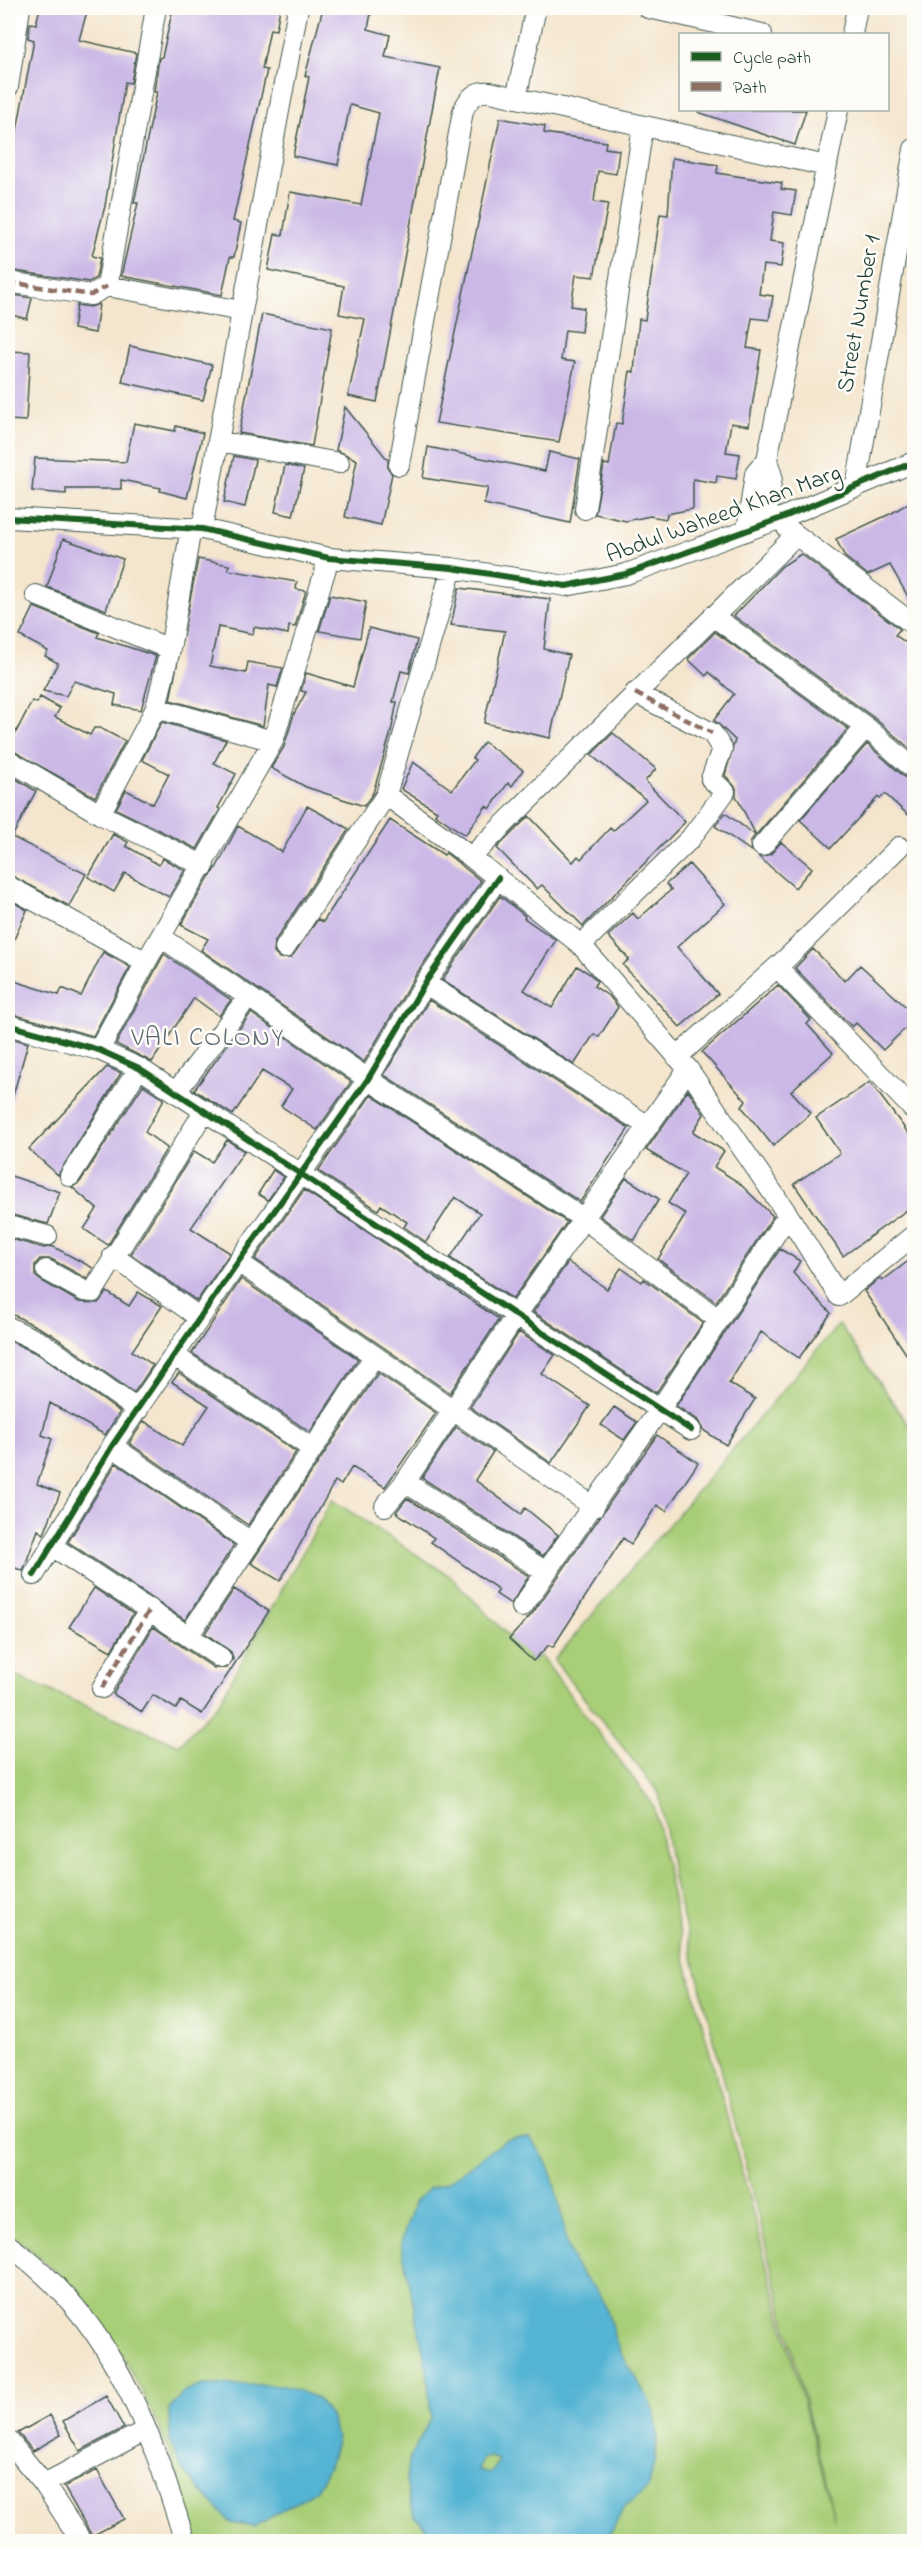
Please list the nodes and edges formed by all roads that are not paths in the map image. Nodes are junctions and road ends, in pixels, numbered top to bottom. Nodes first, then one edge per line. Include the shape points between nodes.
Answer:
1 (21, 8) edge
2 (156, 8) edge
3 (298, 8) edge
4 (536, 8) edge
5 (648, 8) edge
6 (857, 8) edge
7 (686, 12) edge
8 (759, 33) edge
9 (852, 33) edge
10 (8, 87) edge
11 (516, 98) junction
12 (838, 111) edge
13 (643, 126) junction
14 (915, 149) edge
15 (827, 166) junction
16 (8, 282) edge
17 (107, 286) junction
18 (242, 311) junction
19 (218, 441) junction
20 (915, 462) edge
21 (339, 463) dead end
22 (399, 465) dead end
23 (856, 487) junction
24 (585, 509) dead end
25 (8, 518) edge
26 (764, 524) junction
27 (196, 528) junction
28 (795, 536) junction
29 (329, 558) junction
30 (452, 568) junction
31 (36, 595) dead end
32 (713, 616) junction
33 (915, 625) edge
34 (170, 649) junction
35 (635, 693) junction
36 (156, 708) junction
37 (866, 728) junction
38 (273, 741) junction
39 (8, 760) edge
40 (915, 769) edge
41 (386, 795) junction
42 (99, 814) junction
43 (762, 846) dead end
44 (899, 847) dead end
45 (471, 857) junction
46 (204, 866) junction
47 (498, 878) junction
48 (8, 886) edge
49 (161, 937) junction
50 (581, 945) junction
51 (285, 948) dead end
52 (146, 962) junction
53 (777, 967) junction
54 (425, 983) junction
55 (248, 997) junction
56 (8, 1025) edge
57 (99, 1050) junction
58 (682, 1063) junction
59 (139, 1068) junction
60 (368, 1079) junction
61 (176, 1092) junction
62 (205, 1110) junction
63 (915, 1110) edge
64 (648, 1126) junction
65 (300, 1174) junction
66 (70, 1176) dead end
67 (788, 1215) junction
68 (584, 1219) junction
69 (8, 1226) edge
70 (915, 1235) edge
71 (47, 1236) dead end
72 (113, 1256) junction
73 (238, 1262) junction
74 (46, 1270) dead end
75 (517, 1314) junction
76 (200, 1318) junction
77 (718, 1319) junction
78 (8, 1327) edge
79 (175, 1356) junction
80 (374, 1357) junction
81 (660, 1409) junction
82 (138, 1410) junction
83 (452, 1411) junction
84 (691, 1430) dead end
85 (112, 1446) junction
86 (313, 1449) junction
87 (405, 1482) junction
88 (385, 1506) dead end
89 (594, 1507) junction
90 (249, 1541) junction
91 (52, 1546) junction
92 (546, 1572) junction
93 (34, 1575) dead end
94 (522, 1607) dead end
95 (150, 1609) junction
96 (189, 1635) junction
97 (221, 1658) dead end
98 (102, 1688) dead end
99 (8, 2246) edge
100 (146, 2430) junction
101 (8, 2440) edge
102 (44, 2484) junction
103 (82, 2541) edge
104 (185, 2541) edge

1 - 10 street
2 - 17 street
3 - 18 street
4 - 11 street
5 - 7 street
6 - 9 street
7 - 8 street
11 - 13 street
11 - 22 street via 482,91 467,102 464,111
12 - 15 street
13 - 15 street
13 - 24 street
14 - 23 street, Street Number 1
15 - 26 street via 767,460 772,477
16 - 17 street via 91,295
17 - 18 street
18 - 19 street
19 - 21 street
19 - 27 street
20 - 23 street, Abdul Waheed Khan Marg
23 - 26 street, Abdul Waheed Khan Marg
25 - 27 street, Abdul Waheed Khan Marg
26 - 28 street
26 - 30 street, Abdul Waheed Khan Marg via 626,574 566,586
27 - 29 street, Abdul Waheed Khan Marg
27 - 34 street
28 - 32 street
28 - 33 street
29 - 30 street, Abdul Waheed Khan Marg
29 - 38 street
30 - 41 street
31 - 34 street
32 - 35 street
32 - 37 street
34 - 36 street
35 - 45 street
35 - 50 street via 712,733 722,749 711,778 725,792 690,839
36 - 38 street
36 - 42 street
37 - 40 street
37 - 43 street
38 - 46 street
39 - 42 street
41 - 45 street
41 - 51 street
42 - 46 street
44 - 53 street
45 - 47 street
46 - 49 street
47 - 50 street
47 - 54 street
48 - 52 street
49 - 52 street
49 - 55 street
50 - 58 street
52 - 57 street
53 - 58 street
53 - 63 street
54 - 60 street
54 - 64 street
55 - 60 street
55 - 61 street
56 - 57 street
57 - 59 street
58 - 64 street
58 - 67 street
59 - 61 street
59 - 66 street
60 - 65 street
60 - 68 street
61 - 62 street
62 - 65 street
62 - 72 street
64 - 68 street
65 - 73 street
65 - 75 street
67 - 70 street via 839,1296
67 - 77 street
68 - 75 street
68 - 77 street
69 - 71 street
72 - 74 street via 93,1292 84,1292
72 - 76 street
73 - 76 street
73 - 80 street
75 - 81 street
75 - 83 street
76 - 79 street
77 - 81 street
78 - 82 street via 44,1344
79 - 82 street
79 - 86 street
80 - 83 street
80 - 86 street
81 - 84 street
81 - 89 street
82 - 85 street
83 - 87 street
83 - 89 street
85 - 90 street
85 - 91 street
86 - 90 street
87 - 88 street
87 - 92 street
89 - 92 street
90 - 96 street
91 - 93 street
91 - 95 street
92 - 94 street
95 - 96 street
95 - 98 street
96 - 97 street
99 - 100 street via 52,2280 77,2308 114,2359
100 - 102 street
100 - 104 street
101 - 102 street
102 - 103 street

